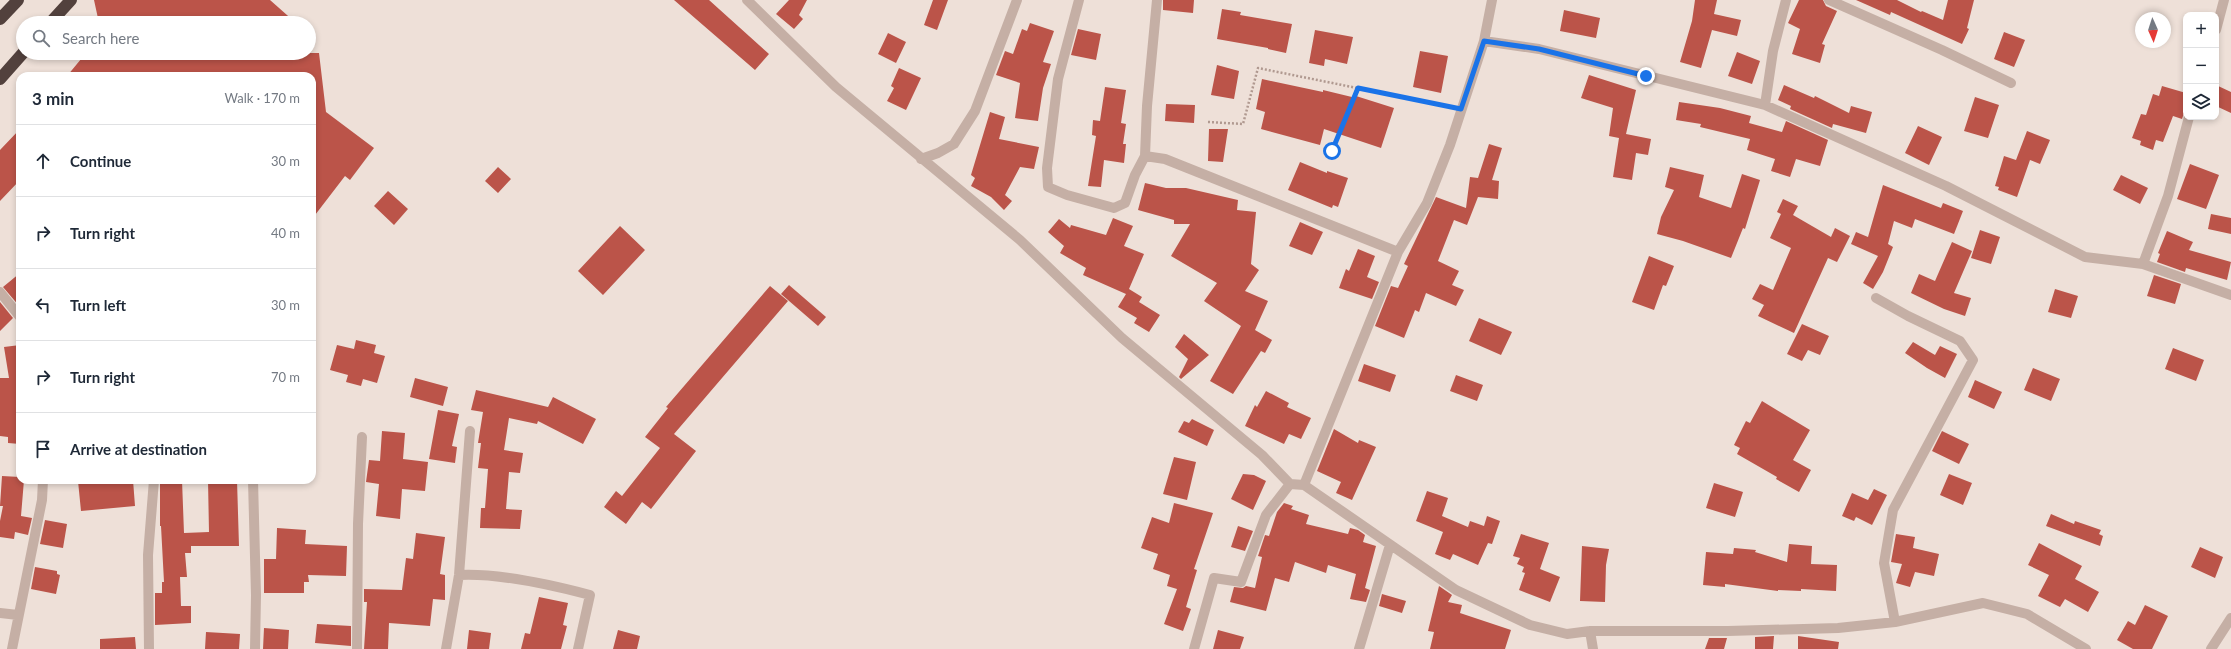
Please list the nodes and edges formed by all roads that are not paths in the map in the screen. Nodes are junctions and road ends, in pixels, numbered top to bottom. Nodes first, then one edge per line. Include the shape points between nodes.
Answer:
1 (18, 0) edge
2 (71, 0) edge
3 (747, 0) edge
4 (1017, 0) edge
5 (1080, 0) edge
6 (1157, 0) edge
7 (1492, 0) edge
8 (1785, 0) edge
9 (1829, 0) edge
10 (2224, 0) edge
11 (56, 16) edge
12 (0, 19) edge
13 (2219, 19) edge
14 (1484, 41) junction
15 (17, 60) edge
16 (0, 79) edge
17 (2011, 83) dead end
18 (1765, 105) junction
19 (2188, 120) edge
20 (1145, 156) junction
21 (921, 159) junction
22 (1398, 252) junction
23 (2143, 264) junction
24 (0, 292) edge
25 (2231, 295) edge
26 (1876, 298) dead end
27 (16, 312) edge
28 (470, 430) dead end
29 (362, 438) dead end
30 (43, 484) edge
31 (154, 484) edge
32 (253, 484) edge
33 (1290, 484) junction
34 (1304, 486) junction
35 (1390, 545) junction
36 (458, 575) junction
37 (0, 613) edge
38 (18, 615) junction
39 (2231, 618) edge
40 (1895, 622) junction
41 (1590, 631) junction
42 (12, 649) edge
43 (149, 649) edge
44 (255, 649) edge
45 (357, 649) edge
46 (446, 649) edge
47 (578, 649) edge
48 (1194, 649) edge
49 (1359, 649) edge
50 (1594, 649) edge
51 (2086, 649) edge
52 (2211, 649) edge

1 - 12 highway
2 - 11 highway
3 - 21 street via 836,87
4 - 21 street via 975,112 954,144
5 - 20 street via 1058,79 1047,168 1048,187 1114,208 1126,202
6 - 20 street
7 - 14 street
8 - 18 street via 1773,52
9 - 17 street
10 - 13 street
14 - 18 street via 1539,49
14 - 22 street via 1450,145 1427,203
15 - 16 highway
18 - 23 street via 1946,186 2085,257
19 - 23 street via 2168,196
20 - 22 street via 1165,159
21 - 33 street via 1020,240 1122,338 1262,455
22 - 34 street
23 - 25 street
24 - 27 street
26 - 40 street via 1960,341 1973,360 1893,510 1884,563
28 - 36 street
29 - 45 street
30 - 38 street via 42,500
31 - 43 street via 148,554
32 - 44 street
33 - 34 street
33 - 48 street via 1266,515 1241,582 1214,578
34 - 35 street
35 - 41 street via 1456,590 1530,625 1567,634
35 - 49 street
36 - 46 street
36 - 47 street via 480,574 590,595
37 - 38 street
38 - 42 street
39 - 52 street
40 - 41 street via 1838,628 1744,631
40 - 51 street via 1983,603 2027,614
41 - 50 street

